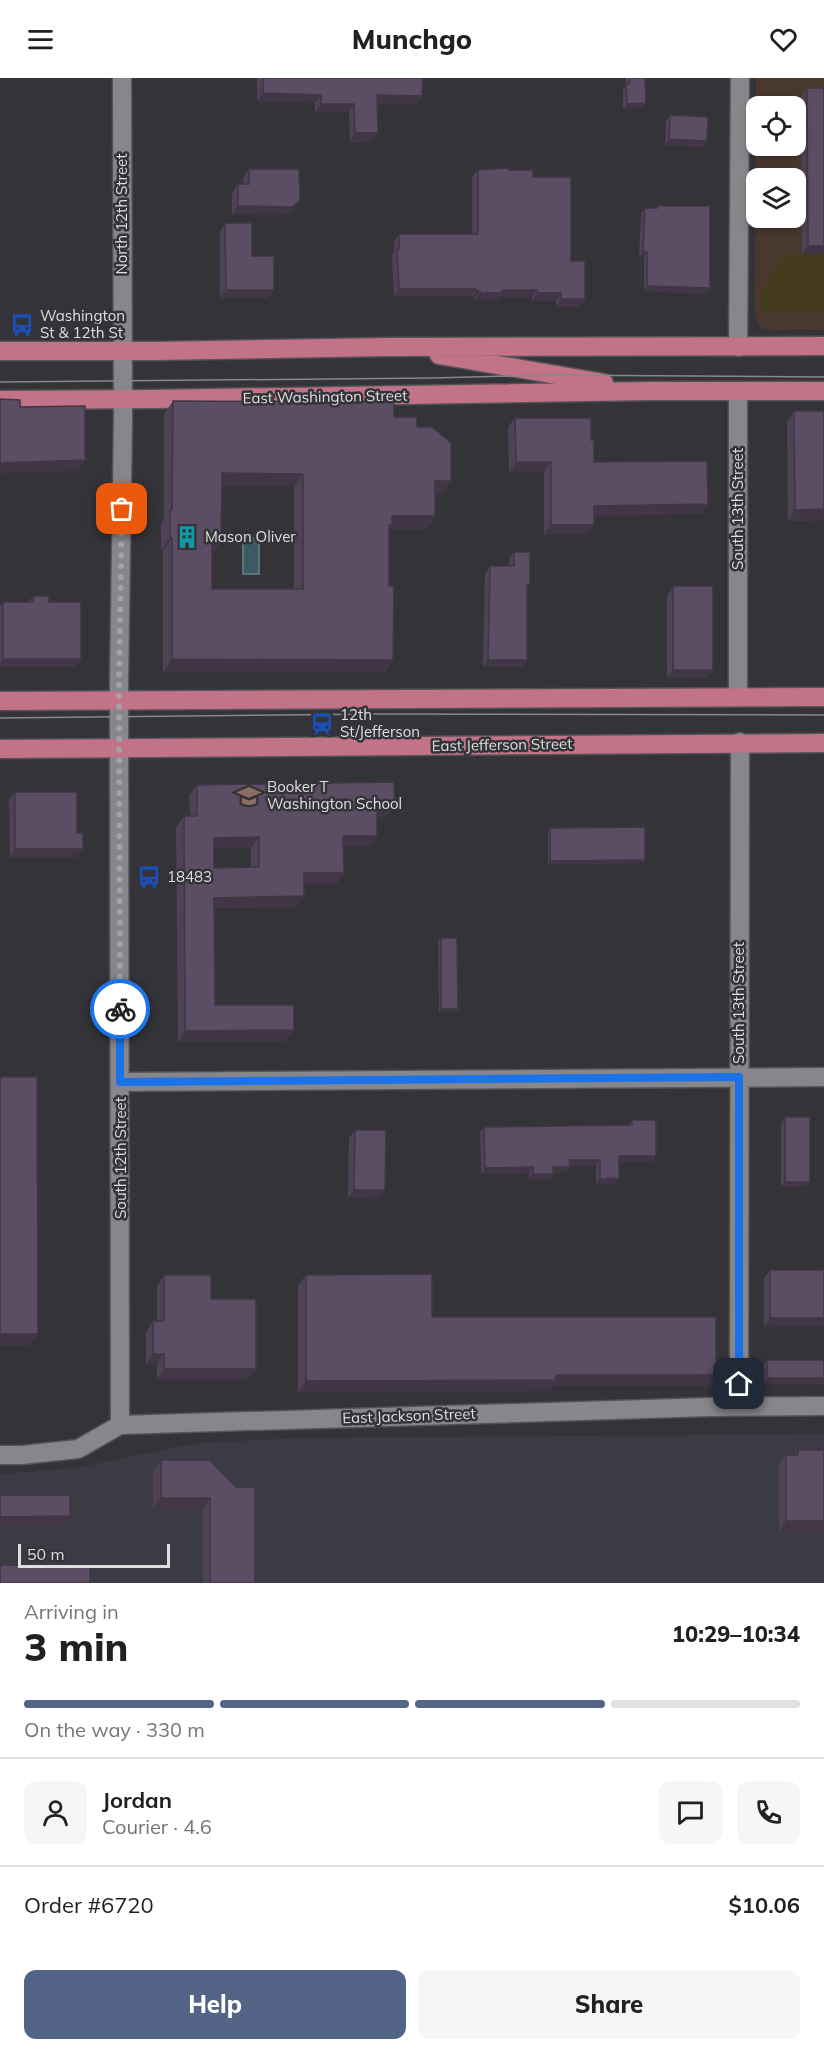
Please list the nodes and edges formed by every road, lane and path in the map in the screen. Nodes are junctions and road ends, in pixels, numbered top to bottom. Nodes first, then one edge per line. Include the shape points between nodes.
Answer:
1 (122, 78) edge
2 (740, 78) edge
3 (388, 346) junction
4 (824, 346) edge
5 (738, 347) junction
6 (0, 351) edge
7 (122, 351) junction
8 (650, 391) junction
9 (824, 391) edge
10 (738, 392) junction
11 (0, 400) edge
12 (123, 400) junction
13 (738, 697) junction
14 (824, 697) edge
15 (119, 699) junction
16 (0, 701) edge
17 (740, 742) junction
18 (824, 743) edge
19 (119, 748) junction
20 (0, 749) edge
21 (739, 1077) junction
22 (824, 1077) edge
23 (120, 1082) junction
24 (824, 1406) edge
25 (739, 1407) junction
26 (120, 1425) junction
27 (0, 1455) edge

1 - 7 street, North 12th Street
2 - 5 street
3 - 5 main road, East Washington Street
3 - 7 main road, East Washington Street
3 - 8 main road, East Washington Street
4 - 5 main road, East Washington Street
6 - 7 main road, East Washington Street
7 - 12 street, South 12th Street
8 - 10 main road, East Washington Street
8 - 12 main road, East Washington Street
9 - 10 main road, East Washington Street
10 - 13 street, South 13th Street
11 - 12 main road, East Washington Street
12 - 15 street, South 12th Street
13 - 14 main road
13 - 15 main road
15 - 16 main road
15 - 19 street, South 12th Street
17 - 18 main road, East Jefferson Street
17 - 19 main road, East Jefferson Street
17 - 21 street, South 13th Street
19 - 20 main road, East Jefferson Street
19 - 23 street, South 12th Street
21 - 22 street
21 - 23 street
21 - 25 street, South 13th Street
23 - 26 street, South 12th Street
24 - 25 street, East Jackson Street
25 - 26 street, East Jackson Street
26 - 27 street, East Jackson Street via 78,1449

